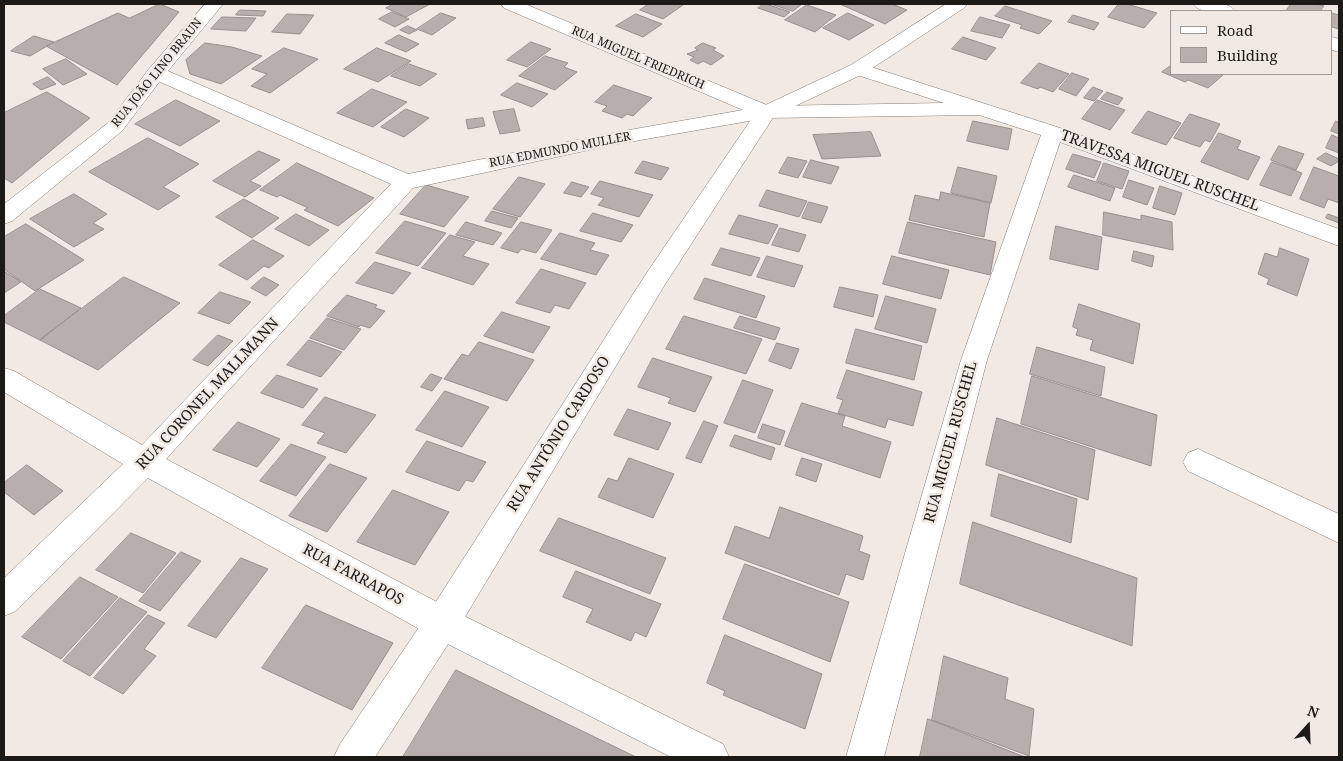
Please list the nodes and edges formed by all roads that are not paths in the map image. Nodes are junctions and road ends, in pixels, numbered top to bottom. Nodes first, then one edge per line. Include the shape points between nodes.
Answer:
1 (510, 4) edge
2 (958, 4) edge
3 (1202, 4) edge
4 (210, 5) edge
5 (1223, 10) edge
6 (858, 69) junction
7 (156, 73) junction
8 (978, 109) junction
9 (766, 112) junction
10 (1053, 132) junction
11 (406, 182) junction
12 (4, 216) edge
13 (1339, 238) edge
14 (4, 379) edge
15 (145, 462) junction
16 (1198, 462) dead end
17 (1339, 529) edge
18 (4, 600) edge
19 (442, 624) junction
20 (353, 757) edge
21 (710, 757) edge
22 (865, 757) edge

1 - 9 street, RUA MIGUEL FRIEDRICH
2 - 6 street, RUA EDMUNDO MULLER
3 - 5 street
4 - 7 street, RUA JOÃO LINO BRAUN
6 - 8 street, TRAVESSA MIGUEL RUSCHEL
6 - 9 street, RUA EDMUNDO MULLER
7 - 11 street
7 - 12 street, RUA JOÃO LINO BRAUN via 115,127
8 - 9 street, TRAVESSA MIGUEL RUSCHEL
8 - 10 street, TRAVESSA MIGUEL RUSCHEL
9 - 11 street, RUA EDMUNDO MULLER via 612,139
9 - 19 street, RUA ANTÔNIO CARDOSO via 655,280
10 - 13 street, TRAVESSA MIGUEL RUSCHEL
10 - 22 street, RUA MIGUEL RUSCHEL via 974,360
11 - 15 street, RUA CORONEL MALLMANN
14 - 15 street, RUA FARRAPOS
15 - 18 street, RUA CORONEL MALLMANN
15 - 19 street, RUA FARRAPOS
16 - 17 street
19 - 20 street, RUA ANTÔNIO CARDOSO
19 - 21 street, RUA FARRAPOS

